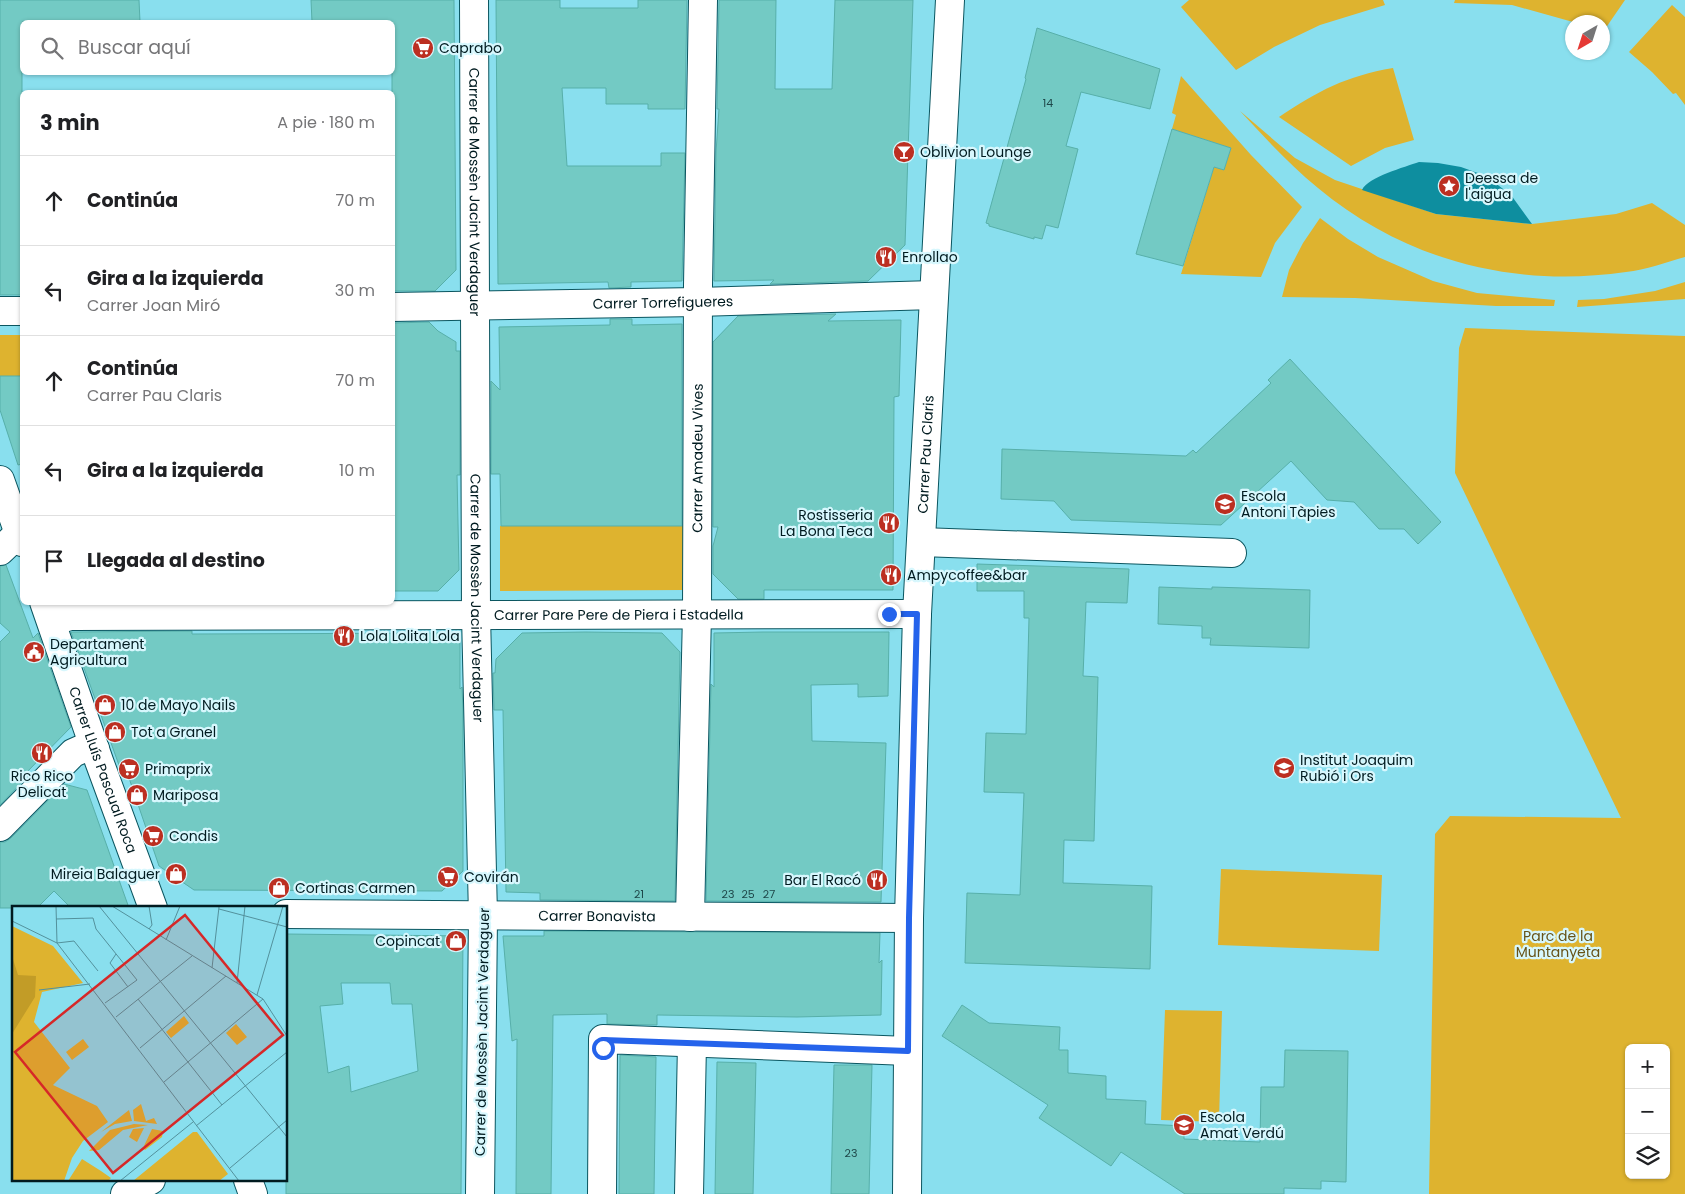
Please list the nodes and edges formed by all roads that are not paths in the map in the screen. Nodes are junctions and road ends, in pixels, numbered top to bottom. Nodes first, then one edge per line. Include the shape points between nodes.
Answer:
1 (474, 0) edge
2 (703, 0) edge
3 (950, 0) edge
4 (934, 295) junction
5 (698, 302) junction
6 (475, 306) junction
7 (395, 307) edge
8 (0, 311) edge
9 (20, 311) edge
10 (0, 480) edge
11 (14, 542) edge
12 (921, 542) junction
13 (1232, 553) dead end
14 (49, 614) edge
15 (476, 614) junction
16 (697, 614) junction
17 (917, 614) junction
18 (95, 749) junction
19 (0, 828) edge
20 (152, 906) edge
21 (288, 914) edge
22 (909, 914) junction
23 (483, 916) junction
24 (690, 917) junction
25 (692, 1043) junction
26 (908, 1051) junction
27 (147, 1182) edge
28 (249, 1182) edge
29 (125, 1194) edge
30 (253, 1194) edge
31 (480, 1194) edge
32 (602, 1194) edge
33 (690, 1194) edge
34 (907, 1194) edge

1 - 6 street, Carrer de Mossèn Jacint Verdaguer
2 - 5 street, Carrer Amadeu Vives
3 - 4 street, Carrer Pau Claris
4 - 5 street, Carrer Torrefigueres
4 - 12 street, Carrer Pau Claris
5 - 6 street, Carrer Torrefigueres
5 - 16 street, Carrer Amadeu Vives
6 - 7 street, Carrer Torrefigueres
6 - 15 street, Carrer de Mossèn Jacint Verdaguer
8 - 9 street
10 - 11 street
12 - 13 street
12 - 17 street, Carrer Pau Claris
14 - 15 street, Carrer Pare Pere de Piera i Estadella via 60,619 70,616
14 - 18 street, Carrer Lluís Pascual Roca
15 - 16 street, Carrer Pare Pere de Piera i Estadella
15 - 23 street, Carrer de Mossèn Jacint Verdaguer
16 - 17 street, Carrer Pare Pere de Piera i Estadella
16 - 24 street, Carrer Amadeu Vives
17 - 22 street, Carrer Pau Claris
18 - 19 street via 73,753
18 - 20 street, Carrer Lluís Pascual Roca
21 - 23 street, Carrer Bonavista
22 - 24 street, Carrer Bonavista
22 - 26 street, Carrer Pau Claris
23 - 24 street, Carrer Bonavista
23 - 31 street, Carrer de Mossèn Jacint Verdaguer
25 - 26 street
25 - 32 street via 603,1040
25 - 33 street
26 - 34 street, Carrer Pau Claris
27 - 29 street
28 - 30 street

